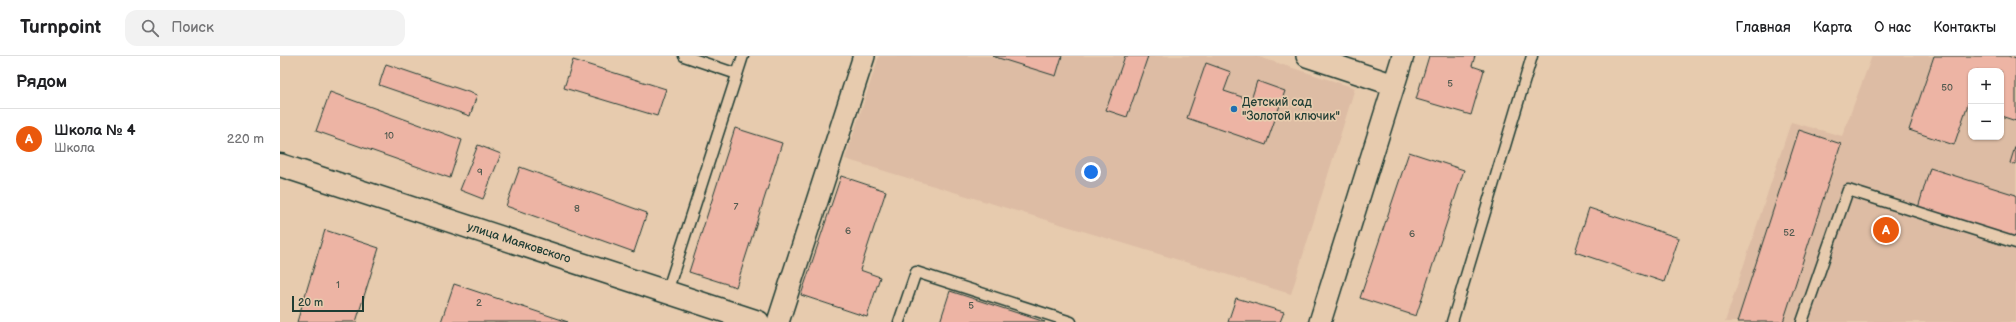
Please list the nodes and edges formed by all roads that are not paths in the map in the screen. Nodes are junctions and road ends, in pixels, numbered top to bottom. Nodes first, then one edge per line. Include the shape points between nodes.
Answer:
1 (684, 56) edge
2 (743, 56) edge
3 (864, 56) edge
4 (1307, 56) edge
5 (1403, 56) edge
6 (1532, 56) edge
7 (737, 74) junction
8 (1394, 85) junction
9 (280, 165) edge
10 (2016, 243) edge
11 (667, 292) junction
12 (758, 322) edge
13 (778, 322) edge
14 (899, 322) edge
15 (1071, 322) edge
16 (1320, 322) edge
17 (1452, 322) edge
18 (1802, 322) edge

1 - 7 lane
2 - 7 lane
3 - 13 street
4 - 8 street
5 - 8 street
6 - 17 lane
7 - 11 lane
8 - 16 street
9 - 11 street, улица Маяковского
10 - 18 lane via 1848,190
11 - 12 street, улица Маяковского
14 - 15 lane via 916,272

